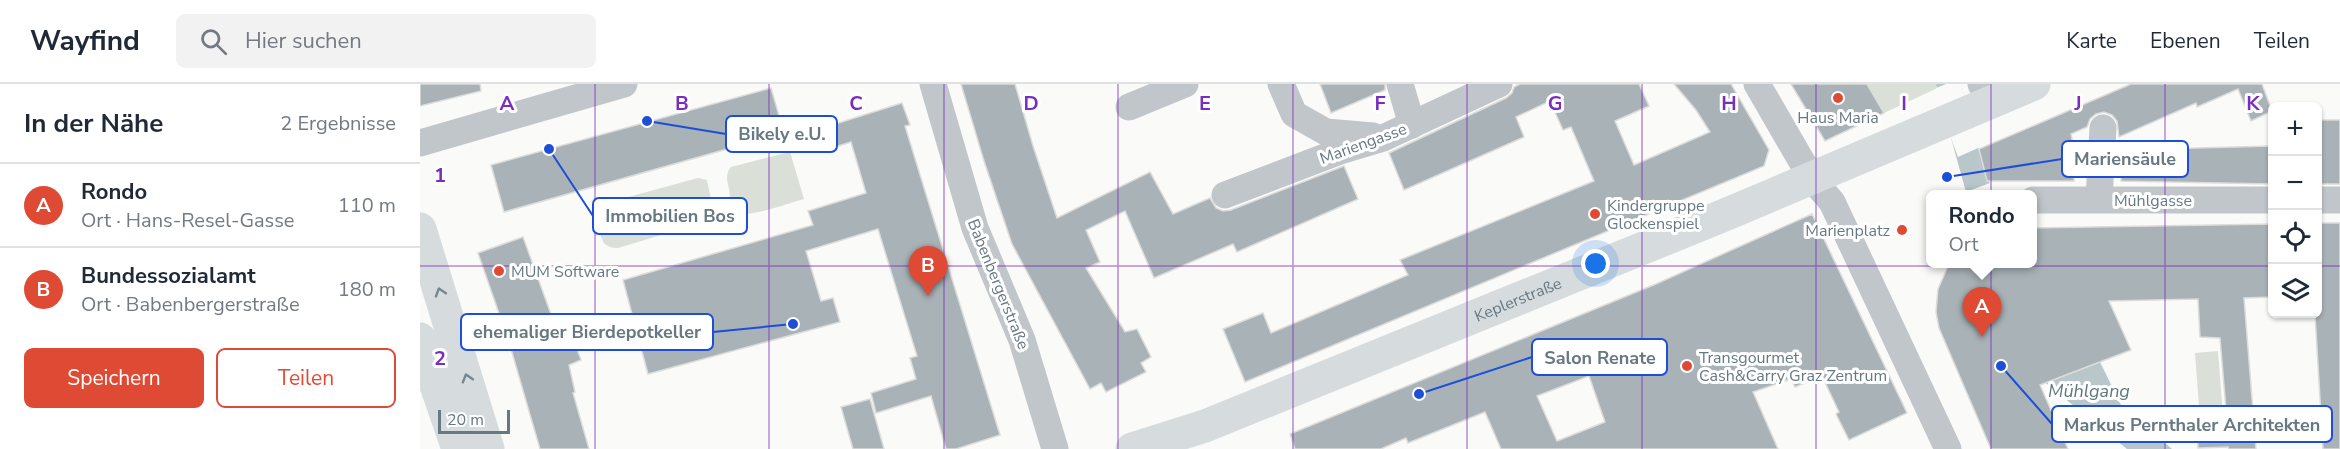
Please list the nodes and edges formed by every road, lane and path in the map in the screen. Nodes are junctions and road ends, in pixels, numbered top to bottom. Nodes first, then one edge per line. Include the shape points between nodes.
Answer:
1 (624, 84) edge
2 (933, 84) edge
3 (1185, 84) edge
4 (1281, 84) edge
5 (1400, 84) edge
6 (1500, 84) edge
7 (1757, 84) edge
8 (2034, 84) edge
9 (1980, 100) edge
10 (1129, 107) dead end
11 (1412, 125) junction
12 (2103, 128) dead end
13 (1383, 138) junction
14 (420, 143) edge
15 (1812, 178) junction
16 (1225, 195) dead end
17 (2037, 200) edge
18 (2100, 200) junction
19 (2268, 200) edge
20 (2322, 200) edge
21 (2340, 200) edge
22 (420, 229) edge
23 (420, 339) edge
24 (1154, 446) edge
25 (458, 449) edge
26 (488, 449) edge
27 (1055, 449) edge
28 (1948, 449) edge

1 - 14 street
2 - 27 street, Babenbergerstraße via 975,228 1022,340
3 - 10 street
4 - 13 street via 1294,114 1326,132
5 - 11 street
6 - 11 street, Mariengasse
7 - 15 street
8 - 9 main road, Keplerstraße
9 - 15 main road, Keplerstraße via 1928,129
11 - 13 street, Mariengasse
12 - 18 street
13 - 16 street, Mariengasse
15 - 24 main road, Keplerstraße
15 - 28 street via 1832,202
17 - 18 street, Mühlgasse
18 - 19 street, Mühlgasse
20 - 21 street
26 -> 22 main road
23 - 25 main road

